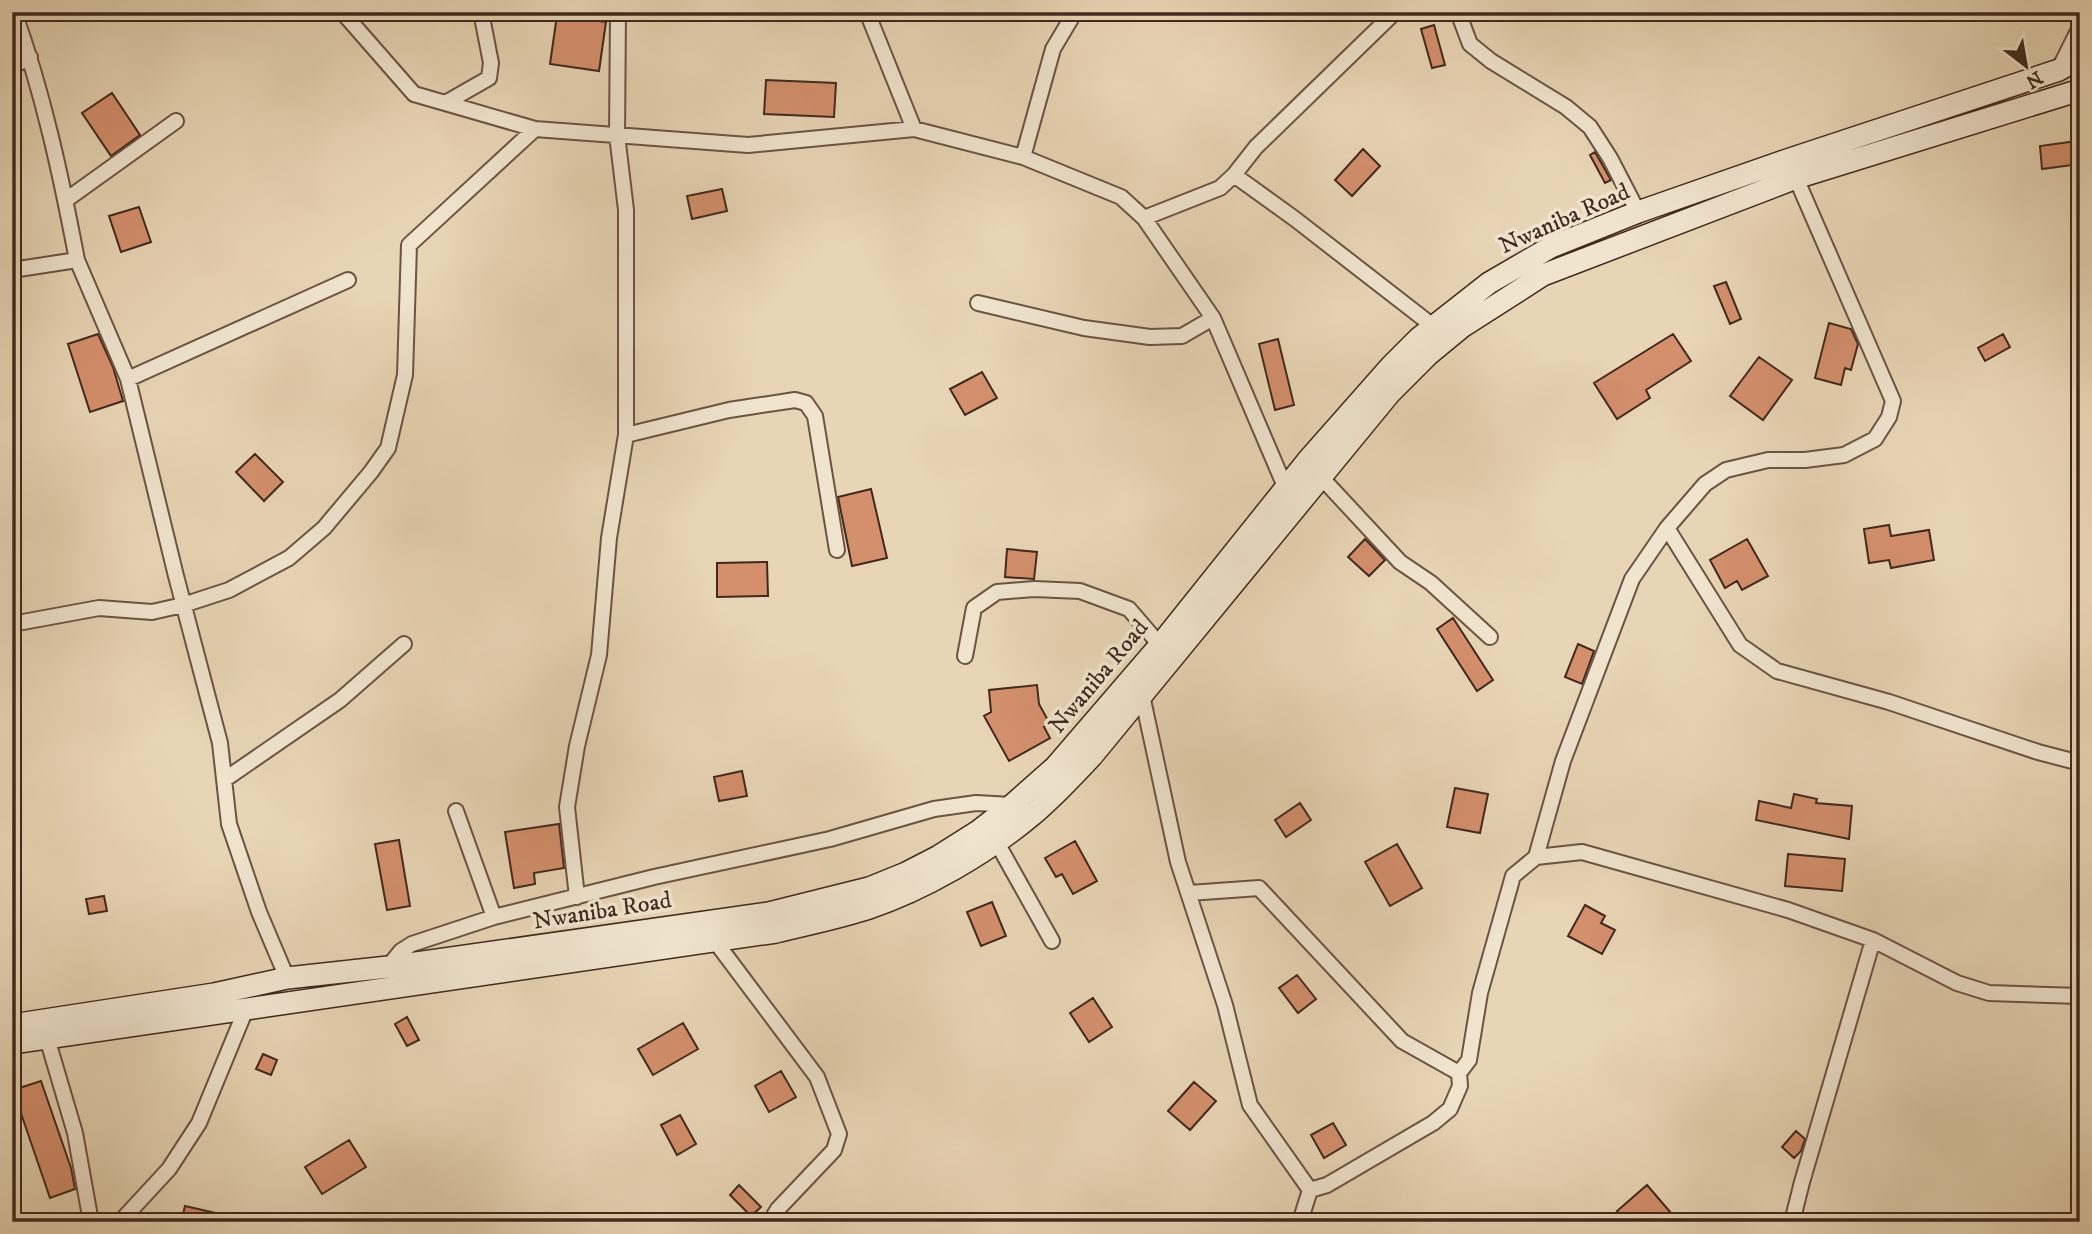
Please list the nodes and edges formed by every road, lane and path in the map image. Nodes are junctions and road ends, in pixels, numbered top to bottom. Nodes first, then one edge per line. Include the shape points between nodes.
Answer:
1 (13, 12) edge
2 (340, 12) edge
3 (481, 12) edge
4 (618, 12) edge
5 (867, 12) edge
6 (1075, 12) edge
7 (1395, 12) edge
8 (1458, 12) edge
9 (2080, 27) edge
10 (30, 57) junction
11 (2080, 58) edge
12 (12, 67) edge
13 (2059, 70) junction
14 (2080, 90) edge
15 (447, 102) junction
16 (176, 121) dead end
17 (535, 129) junction
18 (914, 129) junction
19 (617, 135) junction
20 (1023, 157) junction
21 (1234, 175) junction
22 (1796, 178) junction
23 (66, 201) junction
24 (1638, 212) junction
25 (1144, 218) junction
26 (77, 260) junction
27 (12, 270) edge
28 (348, 280) dead end
29 (978, 303) dead end
30 (1213, 318) junction
31 (1433, 326) junction
32 (128, 379) junction
33 (626, 435) junction
34 (1320, 476) junction
35 (1286, 489) junction
36 (1667, 528) junction
37 (837, 550) dead end
38 (183, 605) junction
39 (12, 624) edge
40 (1490, 636) dead end
41 (404, 644) dead end
42 (1160, 645) junction
43 (965, 656) dead end
44 (1142, 695) junction
45 (2080, 763) edge
46 (224, 780) junction
47 (1012, 806) junction
48 (456, 811) dead end
49 (996, 841) junction
50 (1536, 857) junction
51 (1189, 893) junction
52 (577, 897) junction
53 (494, 917) junction
54 (1873, 940) junction
55 (715, 941) junction
56 (1052, 941) dead end
57 (388, 967) junction
58 (287, 978) junction
59 (2080, 996) edge
60 (246, 1009) junction
61 (12, 1025) edge
62 (47, 1038) junction
63 (12, 1042) edge
64 (1459, 1073) junction
65 (1310, 1190) junction
66 (91, 1222) edge
67 (120, 1222) edge
68 (770, 1222) edge
69 (1300, 1222) edge
70 (1792, 1222) edge

1 - 10 street
2 - 15 street via 414,94
3 - 15 street via 491,63 489,78
4 - 19 street
5 - 18 street
6 - 20 street via 1053,48
7 - 21 street via 1256,147
8 - 24 street via 1470,44 1590,127
9 - 13 street
10 - 12 street
10 - 23 street
11 - 13 main road, Nwaniba Road
13 - 24 main road, Nwaniba Road
14 - 22 main road
15 - 17 street
16 - 23 street
17 - 19 street
17 - 38 street via 409,245 405,375 388,448 371,472 324,528 289,558 229,590
18 - 19 street via 748,145
18 - 20 street
19 - 33 street via 626,210
20 - 25 street via 1121,197
21 - 25 street via 1220,188
21 - 31 street
22 - 34 main road via 1576,261 1508,296 1428,355
22 - 36 street via 1893,401 1889,417 1875,439 1844,455 1768,460 1726,470 1705,484
23 - 26 street
24 - 31 main road, Nwaniba Road via 1523,262
25 - 30 street
26 - 27 street
26 - 32 street
28 - 32 street
29 - 30 street via 1084,328 1150,337 1182,336
30 - 35 street
31 - 35 main road, Nwaniba Road via 1391,366
32 - 38 street
33 - 37 street via 729,410 795,400 806,403 815,416
33 - 52 street via 609,538 599,655 566,807
34 - 40 street via 1400,562
34 - 44 main road
35 - 42 main road, Nwaniba Road
36 - 45 street via 1740,645 1777,671
36 - 50 street via 1632,579 1563,761
38 - 39 street via 152,612 99,608
38 - 46 street via 220,743
41 - 46 street via 340,700
42 - 43 street via 1129,609 1080,592 1034,589 997,593 974,608
42 - 47 main road, Nwaniba Road via 1080,740
44 - 49 main road via 1060,789
44 - 51 street via 1178,862
46 - 58 street via 229,824
47 - 52 street via 976,803 934,809 830,839
47 - 57 main road, Nwaniba Road via 939,856 836,898 769,913
48 - 53 street
49 - 55 main road via 917,888 872,907 776,932
49 - 56 street
50 - 54 street via 1582,852 1788,910
50 - 64 street via 1513,876 1480,993 1469,1060
51 - 64 street via 1259,888 1402,1041
51 - 65 street via 1225,1005 1250,1105
52 - 53 street
53 - 57 street via 412,944
54 - 59 street via 1957,983 1989,993
54 - 70 street
55 - 60 main road
55 - 68 street via 817,1077 838,1133 834,1150
57 - 58 main road, Nwaniba Road
58 - 61 main road, Nwaniba Road
60 - 62 main road
60 - 67 street via 199,1123 169,1169
62 - 63 main road
62 - 66 street via 75,1133
64 - 65 street via 1460,1086 1450,1109 1433,1123 1327,1185
65 - 69 street

